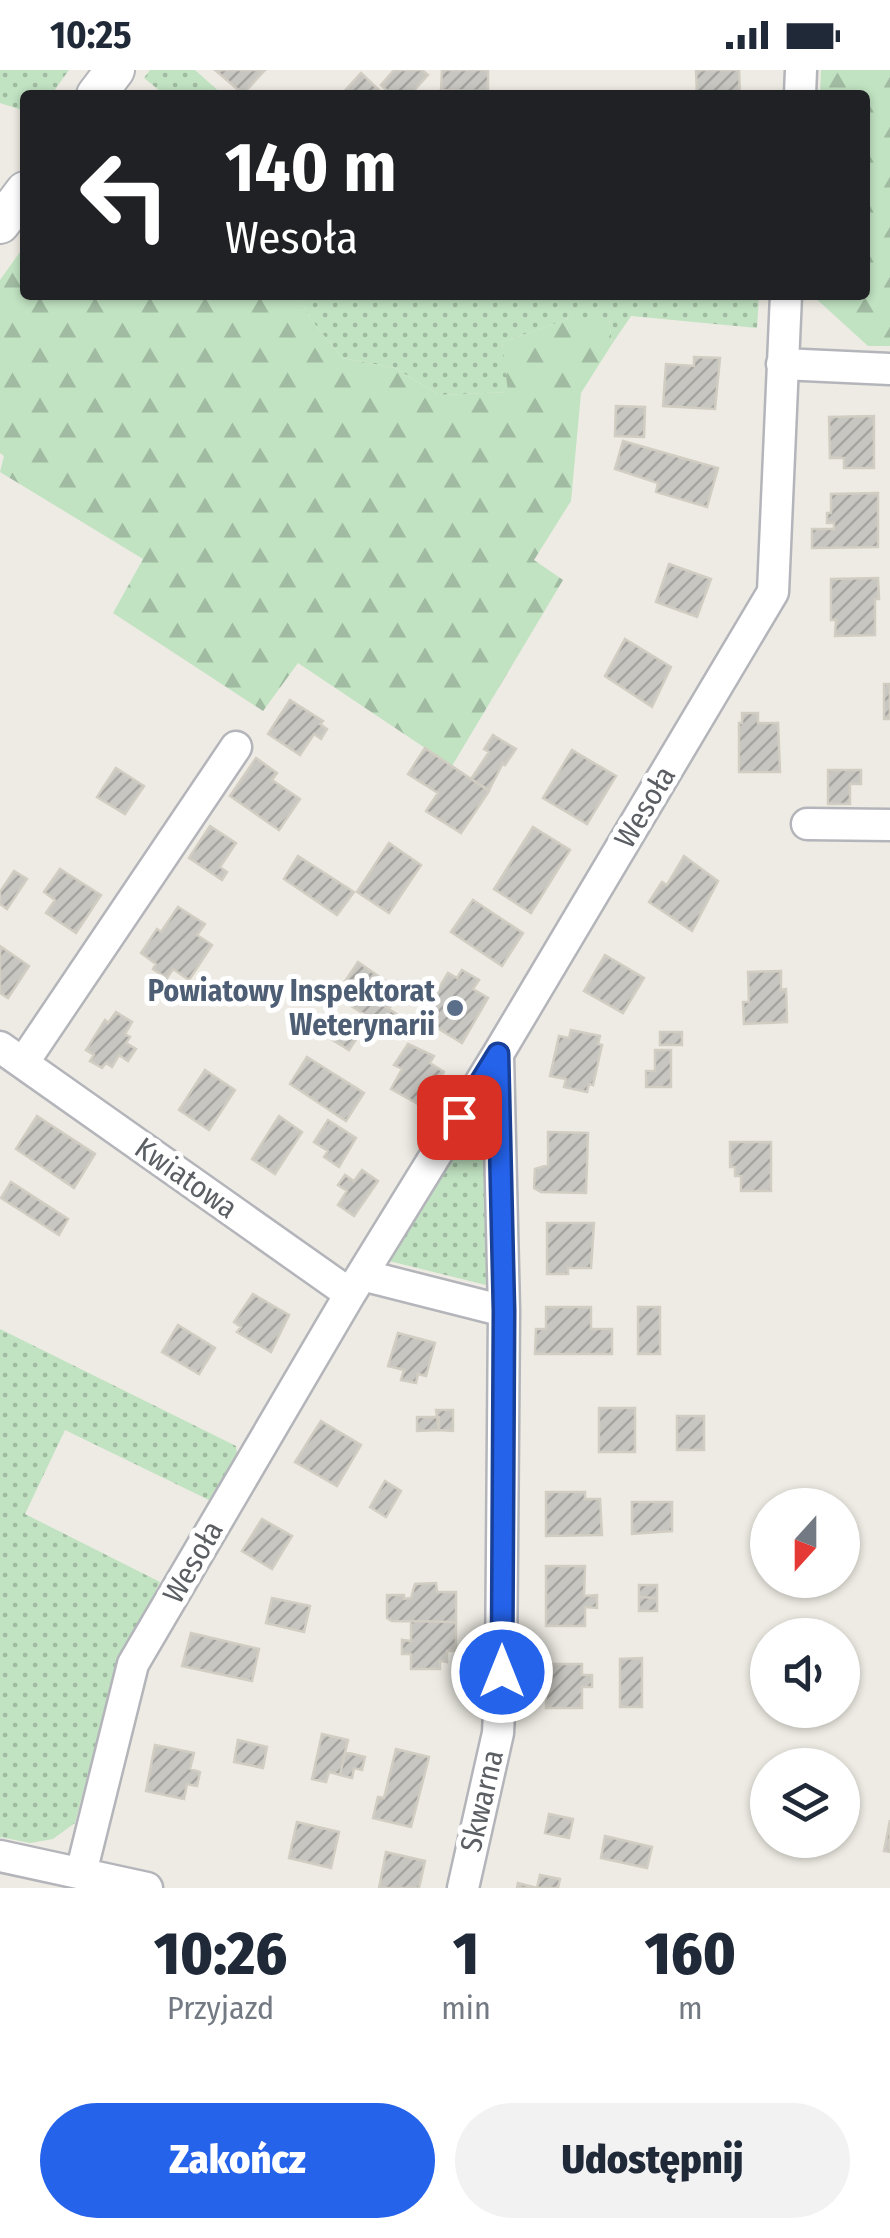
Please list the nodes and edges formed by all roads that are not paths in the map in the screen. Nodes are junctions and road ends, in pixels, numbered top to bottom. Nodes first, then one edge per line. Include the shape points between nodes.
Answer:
1 (115, 70) edge
2 (100, 90) edge
3 (20, 198) edge
4 (0, 224) edge
5 (786, 300) edge
6 (782, 364) junction
7 (890, 368) edge
8 (236, 747) dead end
9 (807, 824) dead end
10 (890, 825) edge
11 (498, 1054) junction
12 (11, 1055) edge
13 (356, 1284) junction
14 (504, 1311) junction
15 (0, 1856) edge
16 (81, 1873) junction
17 (148, 1888) edge
18 (463, 1888) edge

1 - 2 street
3 - 4 street
5 - 6 street, Wesoła
6 - 7 street
6 - 11 street, Wesoła via 773,592
8 - 12 street, Kwiatowa
9 - 10 street
11 - 13 street, Wesoła
11 - 14 street, Skwarna
12 - 13 street, Kwiatowa
13 - 14 street
13 - 16 street, Wesoła via 133,1664
14 - 18 street, Skwarna via 498,1733
15 - 16 street
16 - 17 street

